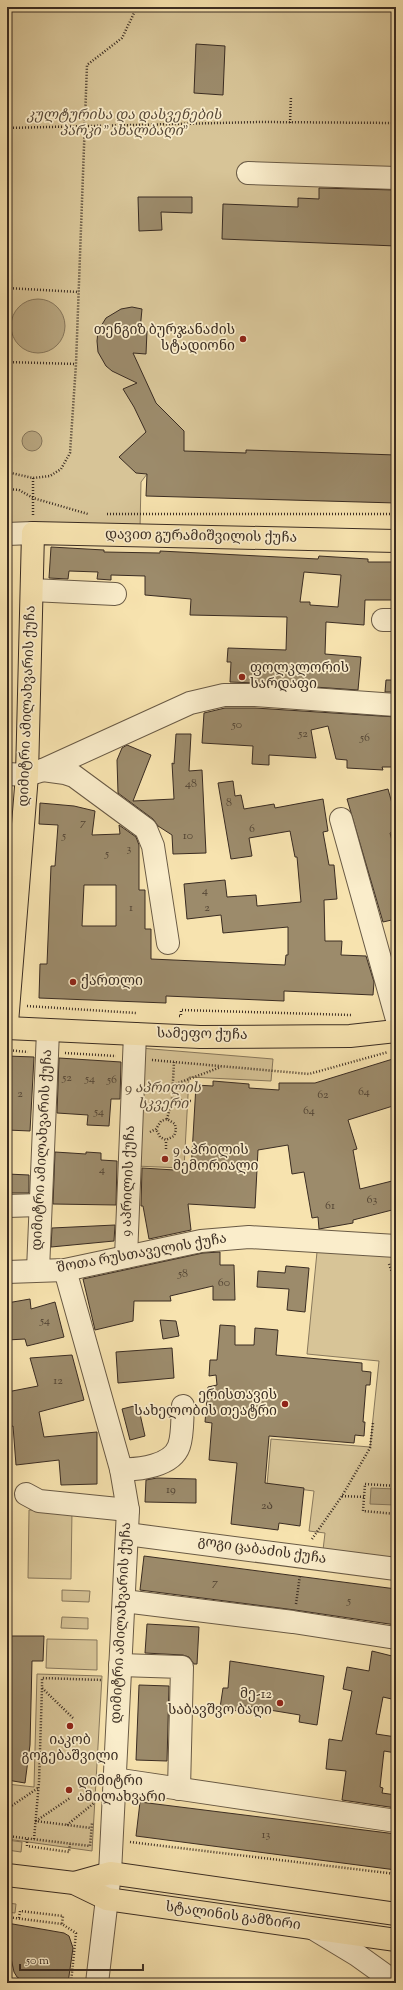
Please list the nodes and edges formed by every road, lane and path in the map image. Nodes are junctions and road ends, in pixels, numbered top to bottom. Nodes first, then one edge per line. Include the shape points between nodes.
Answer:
1 (138, 7) edge
2 (373, 7) edge
3 (396, 12) edge
4 (291, 96) dead end
5 (290, 123) junction
6 (396, 123) edge
7 (85, 126) junction
8 (7, 128) edge
9 (248, 174) dead end
10 (396, 178) edge
11 (7, 288) edge
12 (79, 292) junction
13 (7, 362) edge
14 (76, 364) junction
15 (7, 468) edge
16 (33, 478) junction
17 (7, 489) edge
18 (33, 498) junction
19 (95, 514) dead end
20 (103, 514) dead end
21 (396, 514) edge
22 (33, 533) junction
23 (7, 534) edge
24 (396, 541) edge
25 (32, 590) junction
26 (115, 594) dead end
27 (396, 705) edge
28 (26, 773) edge
29 (341, 819) dead end
30 (168, 943) dead end
31 (25, 1006) dead end
32 (358, 1015) dead end
33 (173, 1016) dead end
34 (396, 1016) edge
35 (7, 1023) edge
36 (138, 1024) junction
37 (7, 1028) edge
38 (48, 1031) junction
39 (396, 1031) edge
40 (7, 1050) edge
41 (390, 1052) dead end
42 (48, 1053) junction
43 (134, 1056) junction
44 (174, 1062) junction
45 (223, 1066) junction
46 (173, 1085) junction
47 (172, 1100) junction
48 (192, 1101) dead end
49 (167, 1119) junction
50 (166, 1140) junction
51 (166, 1149) dead end
52 (40, 1205) junction
53 (7, 1206) edge
54 (396, 1246) edge
55 (129, 1256) junction
56 (38, 1270) junction
57 (65, 1270) junction
58 (7, 1272) edge
59 (183, 1406) dead end
60 (373, 1423) dead end
61 (121, 1469) junction
62 (396, 1482) edge
63 (396, 1486) edge
64 (26, 1494) dead end
65 (342, 1496) junction
66 (364, 1497) junction
67 (128, 1510) junction
68 (396, 1514) edge
69 (127, 1534) junction
70 (311, 1541) dead end
71 (396, 1569) edge
72 (300, 1574) dead end
73 (124, 1601) junction
74 (293, 1622) junction
75 (396, 1638) edge
76 (112, 1669) junction
77 (102, 1680) junction
78 (42, 1688) junction
79 (102, 1688) dead end
80 (73, 1718) dead end
81 (114, 1779) junction
82 (38, 1788) junction
83 (179, 1789) junction
84 (94, 1797) dead end
85 (70, 1798) dead end
86 (7, 1809) edge
87 (35, 1821) junction
88 (396, 1821) edge
89 (67, 1825) junction
90 (91, 1828) dead end
91 (7, 1836) edge
92 (27, 1839) junction
93 (34, 1839) junction
94 (128, 1842) dead end
95 (70, 1844) junction
96 (90, 1846) dead end
97 (110, 1873) junction
98 (396, 1874) edge
99 (7, 1875) edge
100 (74, 1883) junction
101 (107, 1899) junction
102 (396, 1914) edge
103 (7, 1917) edge
104 (19, 1918) junction
105 (62, 1924) junction
106 (314, 1929) junction
107 (396, 1940) edge
108 (396, 1982) edge
109 (71, 1983) edge
110 (97, 1983) edge

1 - 7 path via 122,38 87,65
2 - 3 path
4 - 5 path
5 - 6 path
5 - 7 path
7 - 8 path
7 - 12 path
9 - 10 street
11 - 12 path
12 - 14 path
13 - 14 path
14 - 16 path via 70,453 61,469 50,476
15 - 16 path via 11,473
16 - 18 path
17 - 18 path via 19,490
18 - 19 path
18 - 22 path
20 - 21 path
22 - 23 street, დავით გურამიშვილის ქუჩა
22 - 24 main road, დავით გურამიშვილის ქუჩა
22 - 25 main road, დიმიტრი ამილახვარის ქუჩა
25 - 26 street
25 - 28 main road, დიმიტრი ამილახვარის ქუჩა
27 - 28 street via 224,695 190,703
28 - 30 street via 65,773 74,776 146,829 153,846
28 - 35 main road, დიმიტრი ამილახვარის ქუჩა
29 - 34 street
31 - 36 path
32 - 33 path via 181,1010 181,1016
36 - 38 main road, სამეფო ქუჩა
36 - 39 main road, სამეფო ქუჩა via 200,1037 334,1036
36 - 43 street, 9 აპრილის ქუჩა
37 - 38 main road, სამეფო ქუჩა
38 - 42 street, დიმიტრი ამილახვარის ქუჩა
40 - 42 path
41 - 45 path via 309,1074
42 - 43 path
42 - 52 street, დიმიტრი ამილახვარის ქუჩა
43 - 44 path
43 - 55 street, 9 აპრილის ქუჩა
44 - 45 path
44 - 46 path
45 - 46 path
46 - 47 path
47 - 48 path
47 - 49 path
49 - 50 path via 175,1124 176,1130 174,1136
49 - 50 path via 158,1123 156,1129 160,1137
50 - 51 path
52 - 53 street
52 - 56 street, დიმიტრი ამილახვარის ქუჩა
54 - 55 street, შოთა რუსთაველის ქუჩა via 249,1237 201,1240
55 - 57 street, შოთა რუსთაველის ქუჩა
56 - 57 street, შოთა რუსთაველის ქუჩა
56 - 58 street, შოთა რუსთაველის ქუჩა
57 - 61 street, დიმიტრი ამილახვარის ქუჩა
59 - 61 street via 179,1447 167,1461
60 - 65 path via 370,1448
61 - 67 street, დიმიტრი ამილახვარის ქუჩა
62 - 63 path
63 - 66 path via 365,1484
64 - 67 street via 39,1501
65 - 66 path
65 - 70 path
66 - 68 path via 363,1511
67 - 69 street, დიმიტრი ამილახვარის ქუჩა
69 - 71 street, გოგი ცაბაძის ქუჩა
69 - 73 street, დიმიტრი ამილახვარის ქუჩა
72 - 74 path
73 - 74 street
73 - 76 street, დიმიტრი ამილახვარის ქუჩა
74 - 75 street
76 - 77 path
76 - 81 street, დიმიტრი ამილახვარის ქუჩა
76 - 83 street via 182,1667
77 - 78 path via 42,1678
77 - 79 path
78 - 80 path
78 - 82 path
81 - 83 street
81 - 97 street, დიმიტრი ამილახვარის ქუჩა
82 - 86 path
82 - 87 path
83 - 88 street
84 - 89 path via 94,1804
85 - 87 path
87 - 89 path
87 - 93 path
89 - 90 path
91 - 92 path
92 - 93 path
92 - 95 path via 27,1846 69,1852
93 - 95 path
94 - 98 path
95 - 96 path
97 - 100 main road, სტალინის გამზირი
97 - 101 street, დიმიტრი ამილახვარის ქუჩა
97 - 102 main road, სტალინის გამზირი
99 - 100 main road, სტალინის გამზირი
100 - 101 main road, სტალინის გამზირი
101 - 106 main road, სტალინის გამზირი
101 - 110 street, დიმიტრი ამილახვარის ქუჩა
103 - 104 path
104 - 105 path
104 - 105 path via 20,1911 63,1916
105 - 109 path via 76,1933
106 - 107 main road, სტალინის გამზირი
106 - 108 street via 357,1954

